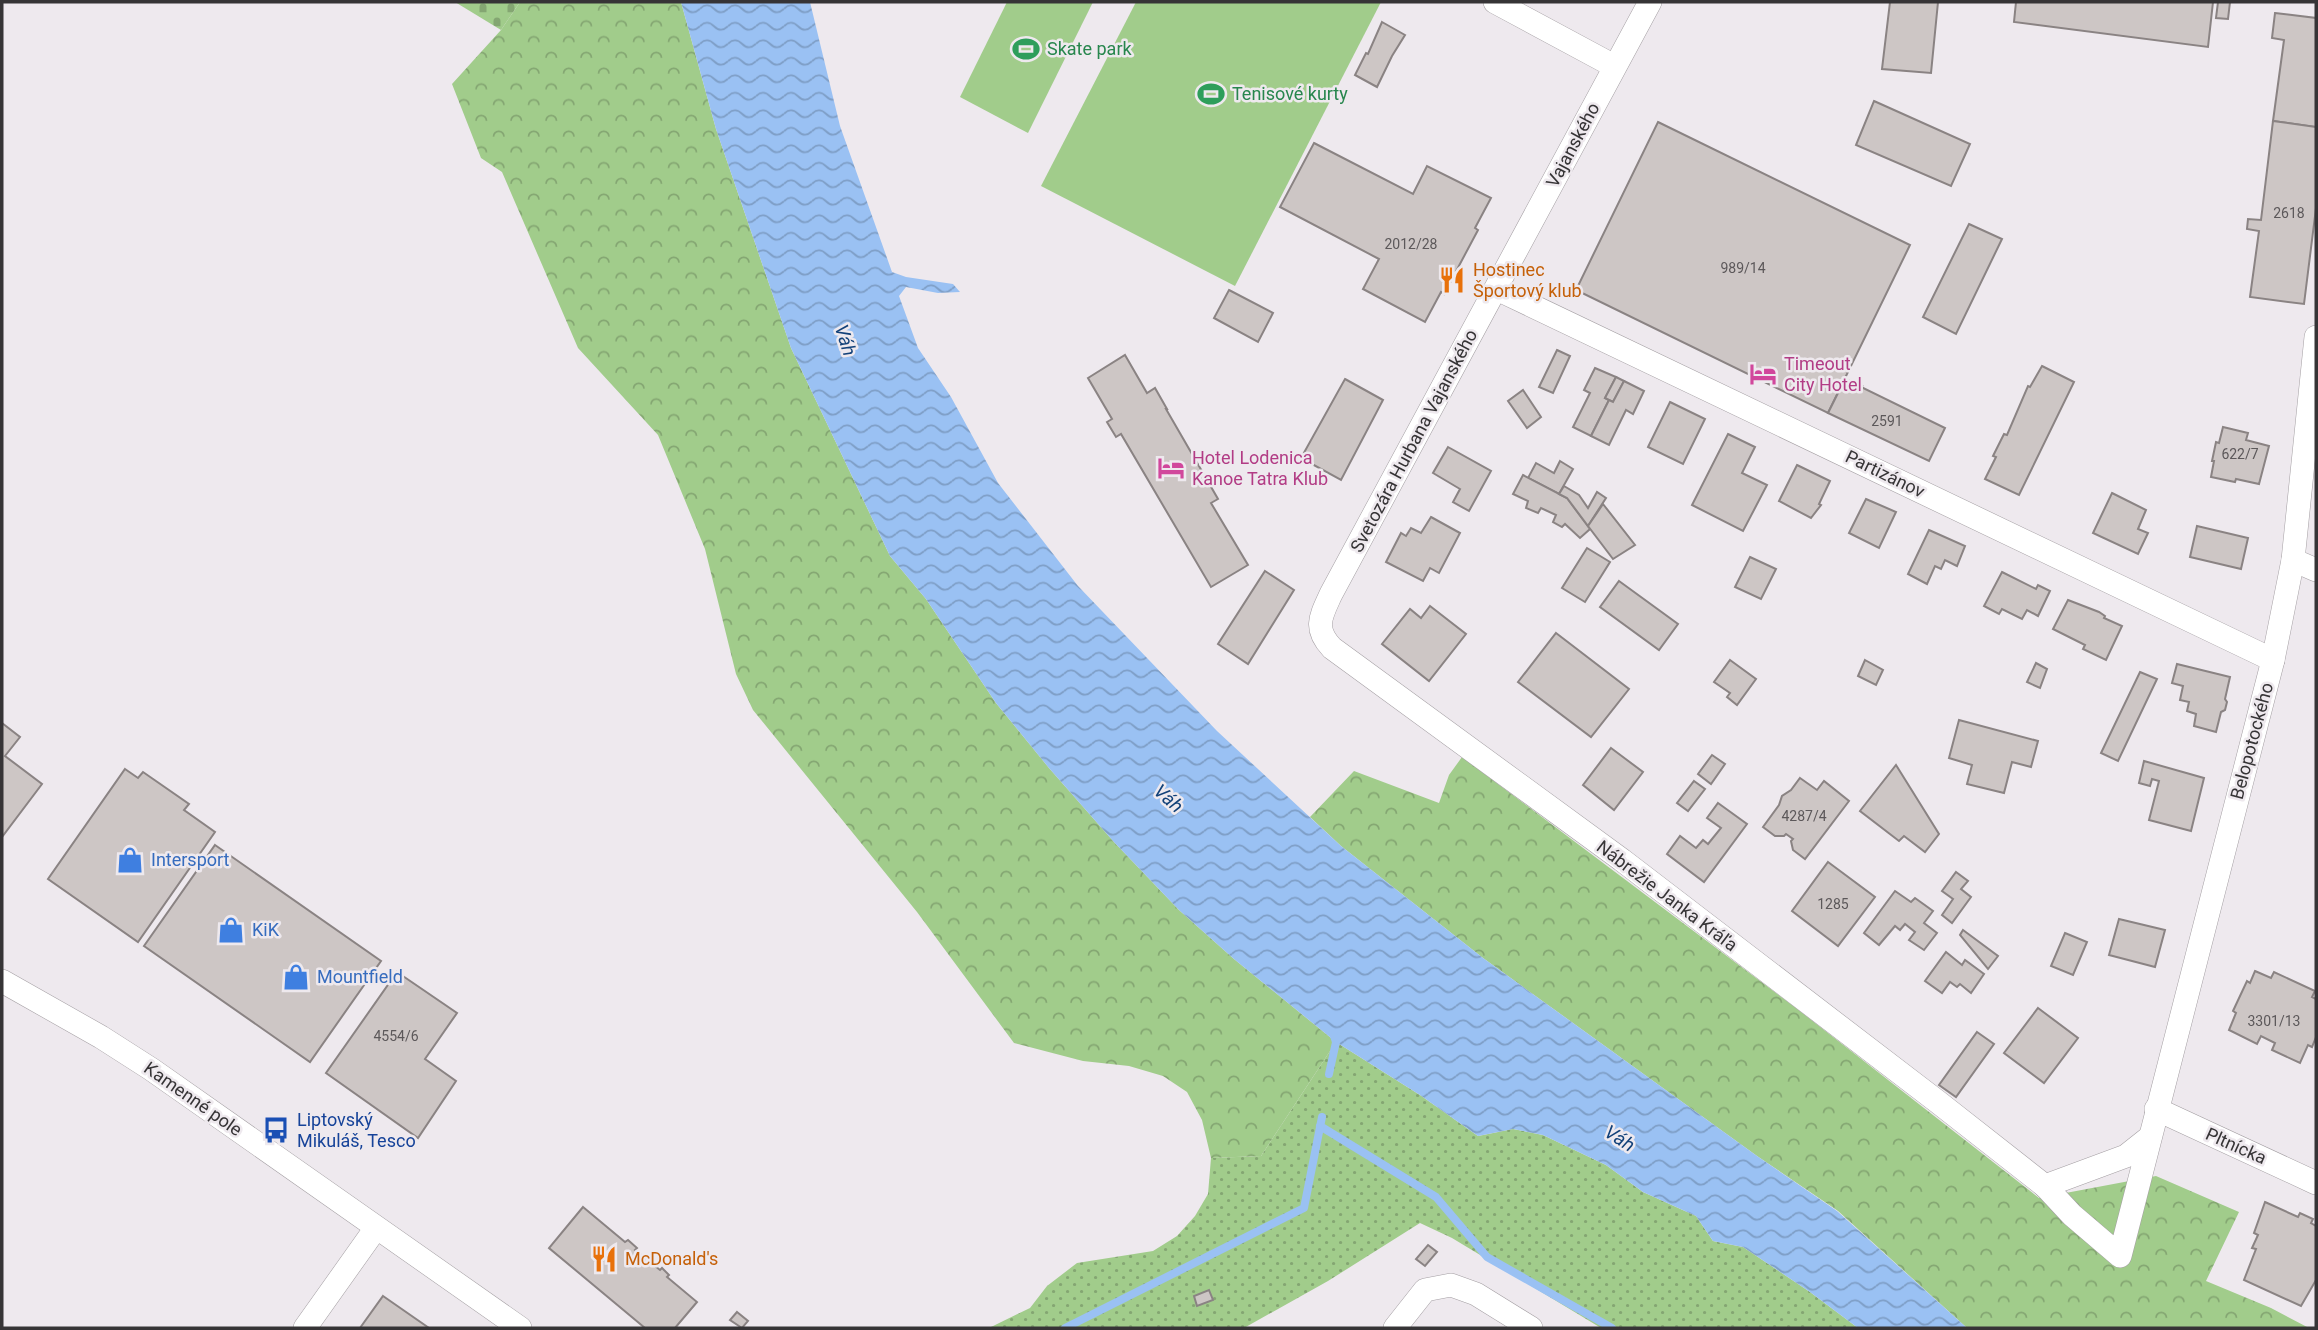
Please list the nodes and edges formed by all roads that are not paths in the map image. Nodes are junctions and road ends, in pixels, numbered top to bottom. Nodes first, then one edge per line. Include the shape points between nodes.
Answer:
1 (1495, 2) edge
2 (1650, 2) edge
3 (1614, 66) junction
4 (1497, 289) junction
5 (2316, 337) edge
6 (2293, 560) junction
7 (2316, 570) edge
8 (1331, 594) joint
9 (2273, 660) junction
10 (2, 981) edge
11 (2156, 1109) junction
12 (2150, 1137) junction
13 (2316, 1183) edge
14 (2045, 1186) junction
15 (376, 1228) junction
16 (305, 1328) edge
17 (520, 1328) edge
18 (1395, 1328) edge
19 (1531, 1328) edge

1 - 3 street
2 - 3 street, Vajanského
3 - 4 street, Vajanského
4 - 8 street, Svetozára Hurbana Vajanského
4 - 9 street, Partizánov
5 - 6 street, Belopotockého
6 - 7 street
6 - 9 street, Belopotockého
8 - 14 street, Nábrežie Janka Kráľa via 1320,628 1332,648 1622,860
9 - 11 street, Belopotockého
10 - 15 street, Kamenné pole via 151,1069
11 - 12 street, Belopotockého
11 - 13 street, Pltnícka
12 - 14 street via 2126,1156
12 - 14 street, Nábrežie Janka Kráľa via 2120,1256
15 - 16 street
15 - 17 street, Kamenné pole
18 - 19 street via 1425,1290 1451,1285 1476,1294

